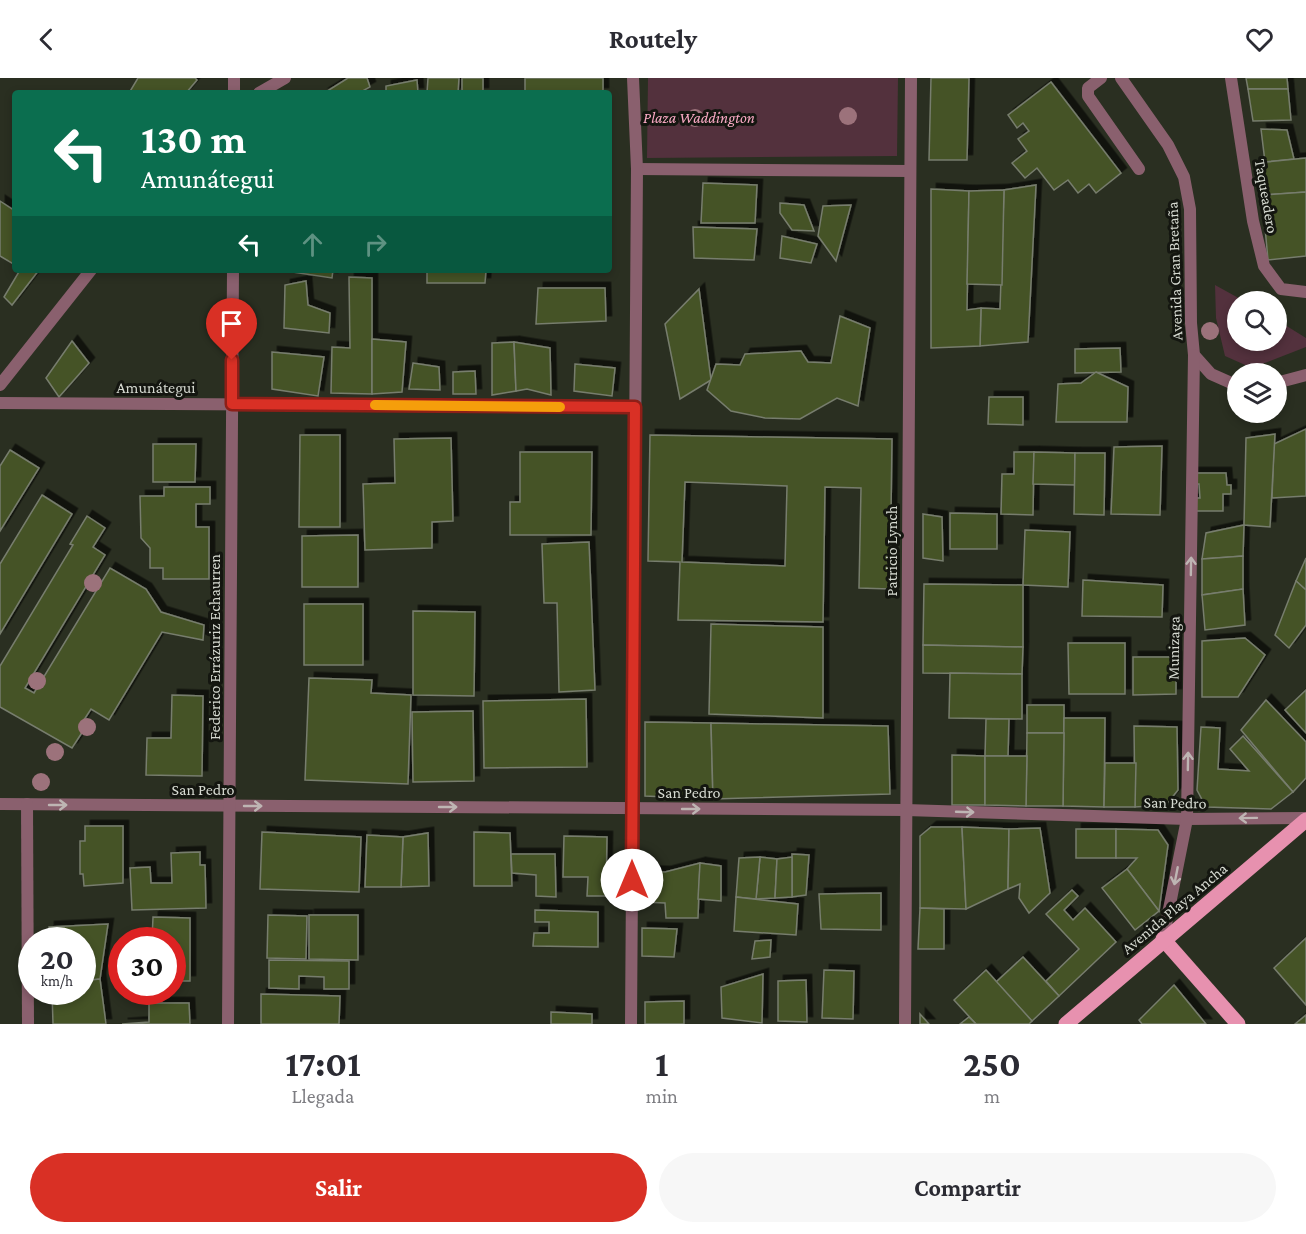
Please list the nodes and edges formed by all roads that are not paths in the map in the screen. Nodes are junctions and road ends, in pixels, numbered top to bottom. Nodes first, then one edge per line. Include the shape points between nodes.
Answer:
1 (285, 78) edge
2 (633, 78) edge
3 (911, 78) edge
4 (1101, 78) edge
5 (1121, 78) edge
6 (1231, 78) edge
7 (264, 90) edge
8 (637, 169) junction
9 (1139, 169) dead end
10 (910, 171) junction
11 (89, 273) edge
12 (233, 273) edge
13 (1306, 292) edge
14 (1194, 355) junction
15 (1306, 375) edge
16 (1287, 380) edge
17 (1227, 381) edge
18 (0, 385) edge
19 (0, 403) edge
20 (232, 404) junction
21 (635, 407) junction
22 (0, 804) edge
23 (27, 804) junction
24 (229, 806) junction
25 (633, 808) junction
26 (906, 810) junction
27 (1187, 819) junction
28 (1306, 819) edge
29 (1163, 939) junction
30 (28, 1024) edge
31 (228, 1024) edge
32 (631, 1024) edge
33 (905, 1024) edge
34 (1066, 1024) edge
35 (1238, 1024) edge

1 - 7 street
2 - 8 street
3 - 10 street, Patricio Lynch
4 - 9 street via 1088,88 1088,96
5 - 14 street, Avenida Gran Bretaña via 1168,145 1184,177 1190,209
6 - 13 street, Taqueadero via 1253,221 1264,266 1281,289
8 - 10 street
8 - 21 street
10 - 26 street, Patricio Lynch
11 - 18 street
12 - 20 street, Federico Errázuriz Echaurren
14 - 17 street, Avenida Gran Bretaña via 1211,374
27 -> 14 street, Munizaga
15 - 16 street
19 - 20 street, Amunátegui
20 - 21 street, Amunátegui
20 - 24 street, Federico Errázuriz Echaurren
21 - 25 street
22 - 23 street, San Pedro
23 -> 24 street, San Pedro
23 - 30 street
24 -> 25 street, San Pedro
24 - 31 street, Federico Errázuriz Echaurren
25 -> 26 street, San Pedro
25 - 32 street
26 -> 27 street, San Pedro
26 - 33 street, Patricio Lynch
28 -> 27 street, San Pedro
27 -> 29 street, Munizaga
28 - 29 main road, Avenida Playa Ancha
29 - 34 main road, Avenida Playa Ancha
29 - 35 main road

